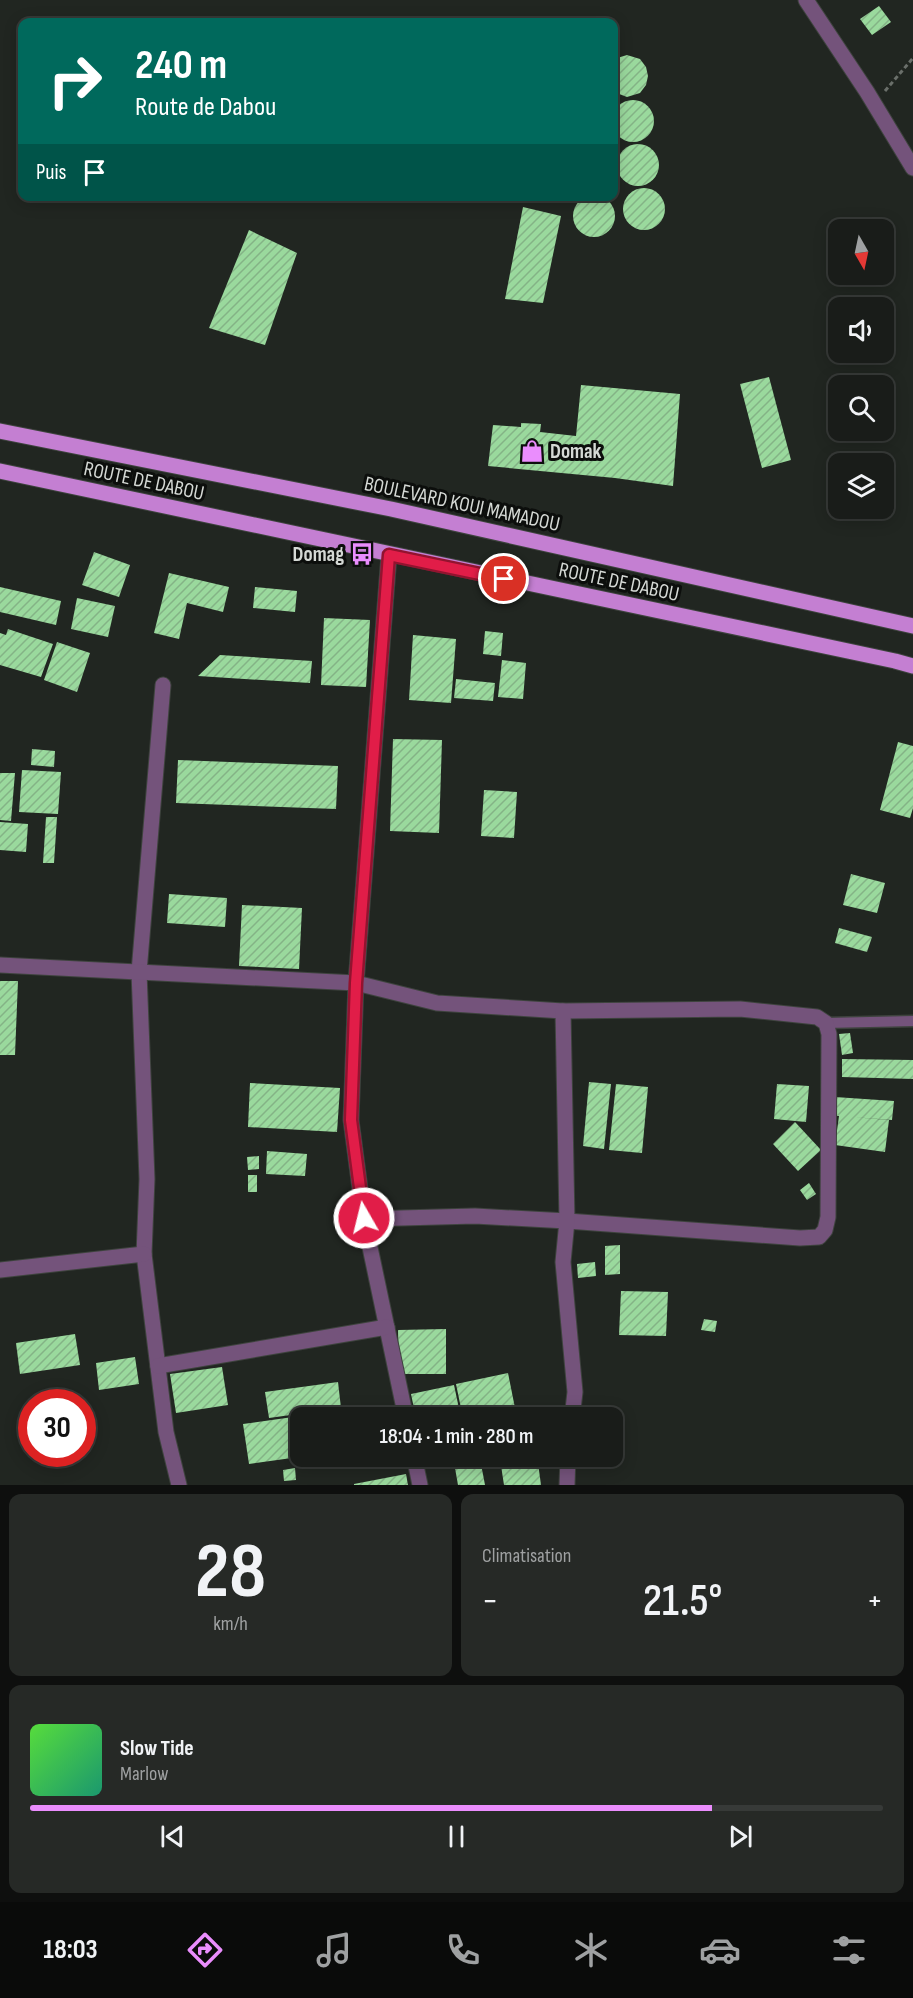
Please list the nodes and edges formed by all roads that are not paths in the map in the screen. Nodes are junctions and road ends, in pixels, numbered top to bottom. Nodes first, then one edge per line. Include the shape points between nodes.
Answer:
1 (806, 0) edge
2 (913, 168) edge
3 (0, 431) edge
4 (0, 471) edge
5 (389, 555) junction
6 (913, 626) edge
7 (913, 666) edge
8 (163, 685) dead end
9 (0, 965) edge
10 (139, 972) junction
11 (356, 983) junction
12 (563, 1011) junction
13 (913, 1022) edge
14 (826, 1023) junction
15 (364, 1218) junction
16 (567, 1221) junction
17 (144, 1254) junction
18 (0, 1270) edge
19 (387, 1327) junction
20 (158, 1366) junction
21 (404, 1407) edge
22 (573, 1407) edge
23 (416, 1467) edge
24 (568, 1467) edge
25 (179, 1485) edge
26 (420, 1485) edge
27 (567, 1485) edge

1 - 2 street
3 - 6 main road, BOULEVARD KOUI MAMADOU via 391,509
4 - 5 main road, ROUTE DE DABOU
5 - 7 main road, ROUTE DE DABOU
5 - 11 street
8 - 10 street
9 - 10 street
10 - 11 street
10 - 17 street via 147,1179
11 - 12 street via 437,1003
11 - 15 street via 351,1120
12 - 14 street via 740,1009 817,1017
12 - 16 street
13 - 14 lane
14 - 16 street via 828,1217 819,1237
15 - 16 street via 475,1216
15 - 19 street
16 - 22 street via 563,1262
17 - 18 street
17 - 20 street
19 - 20 street
19 - 21 street
20 - 25 street via 166,1432
23 - 26 street
24 - 27 street

